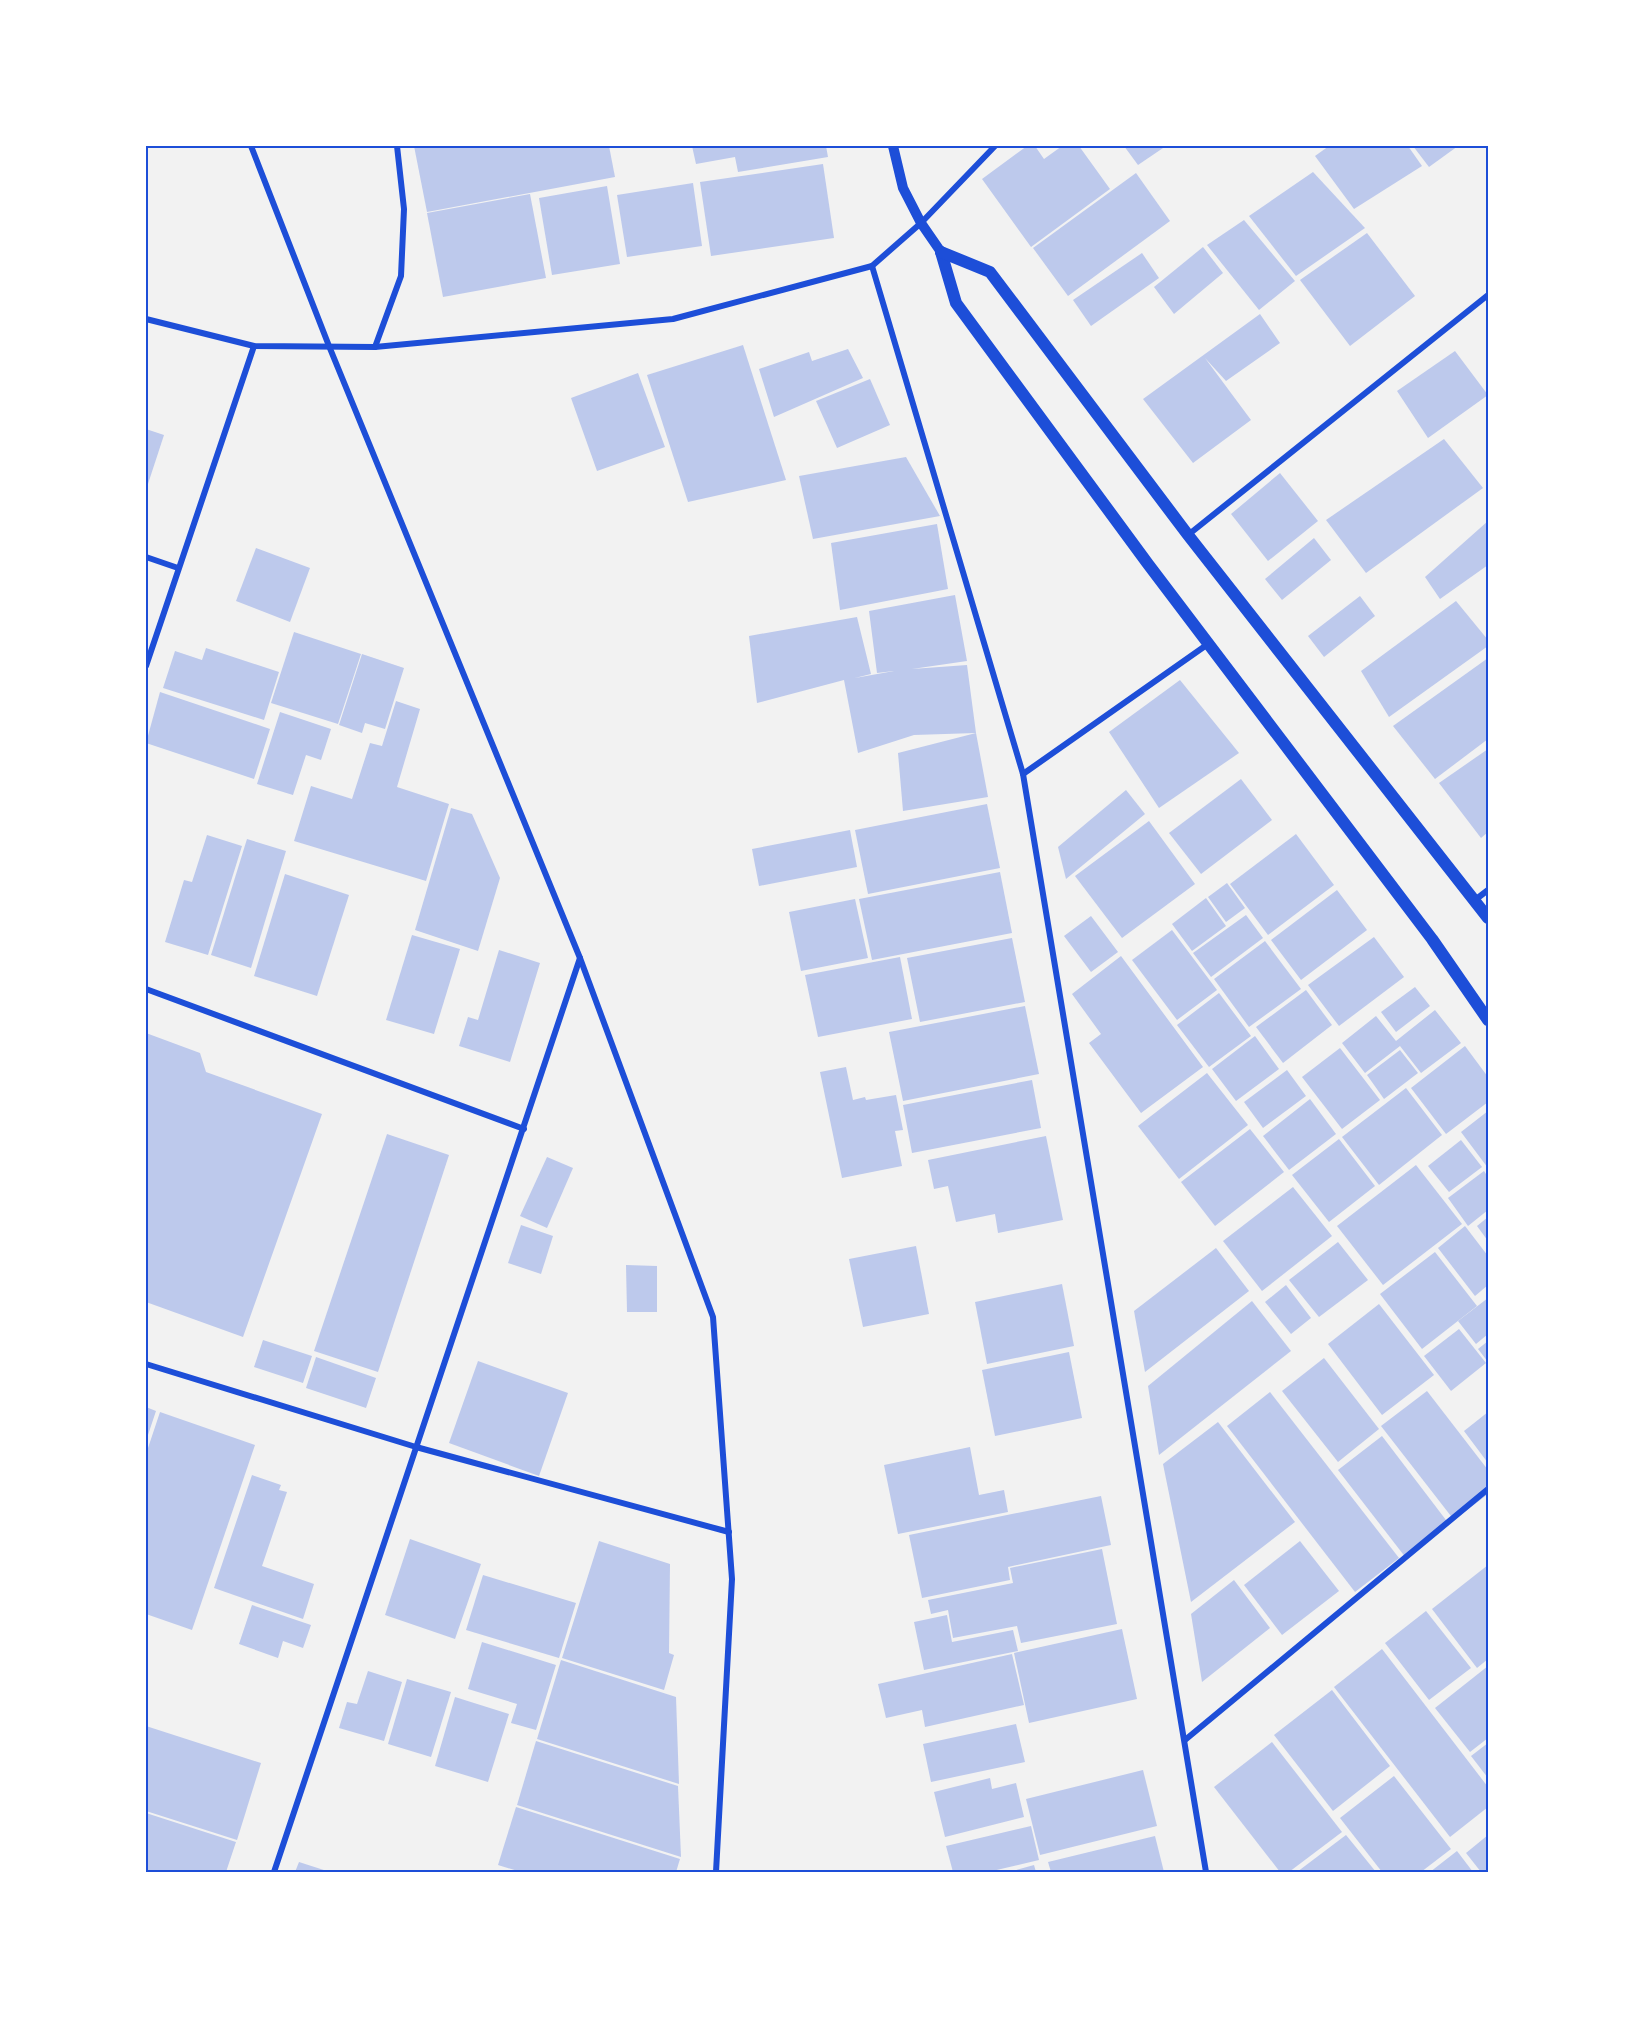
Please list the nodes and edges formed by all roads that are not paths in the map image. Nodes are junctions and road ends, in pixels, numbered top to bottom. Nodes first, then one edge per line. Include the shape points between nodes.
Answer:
1 (251, 146) edge
2 (397, 146) edge
3 (893, 146) edge
4 (995, 146) edge
5 (921, 223) junction
6 (941, 252) junction
7 (872, 266) junction
8 (1488, 295) edge
9 (146, 319) edge
10 (254, 346) junction
11 (329, 346) junction
12 (375, 347) junction
13 (1188, 535) junction
14 (146, 557) edge
15 (178, 568) junction
16 (1208, 644) junction
17 (146, 666) edge
18 (1023, 774) junction
19 (1488, 890) edge
20 (1475, 900) junction
21 (1488, 918) edge
22 (580, 958) junction
23 (146, 989) edge
24 (1488, 1020) edge
25 (524, 1129) junction
26 (146, 1364) edge
27 (416, 1447) junction
28 (1488, 1489) edge
29 (729, 1532) junction
30 (1185, 1740) junction
31 (274, 1872) edge
32 (716, 1872) edge
33 (1206, 1872) edge

1 - 11 street
2 - 12 street via 404,209 401,276
3 - 5 street via 903,188
4 - 5 street
5 - 6 street
5 - 7 street
6 - 13 main road via 990,272
6 - 16 main road via 956,303
7 - 12 street via 673,319
7 - 18 street
8 - 13 street
9 - 10 street
10 - 11 street
10 - 15 street
11 - 12 street
11 - 22 street
13 - 20 main road
14 - 15 street
15 - 17 street
16 - 18 street
16 - 24 main road via 1432,939
18 - 30 street
19 - 20 street
20 - 21 main road
22 - 25 street
22 - 29 street via 713,1317
23 - 25 street
25 - 27 street
26 - 27 street
27 - 29 street
27 - 31 street
28 - 30 street
29 - 32 street via 732,1579
30 - 33 street

